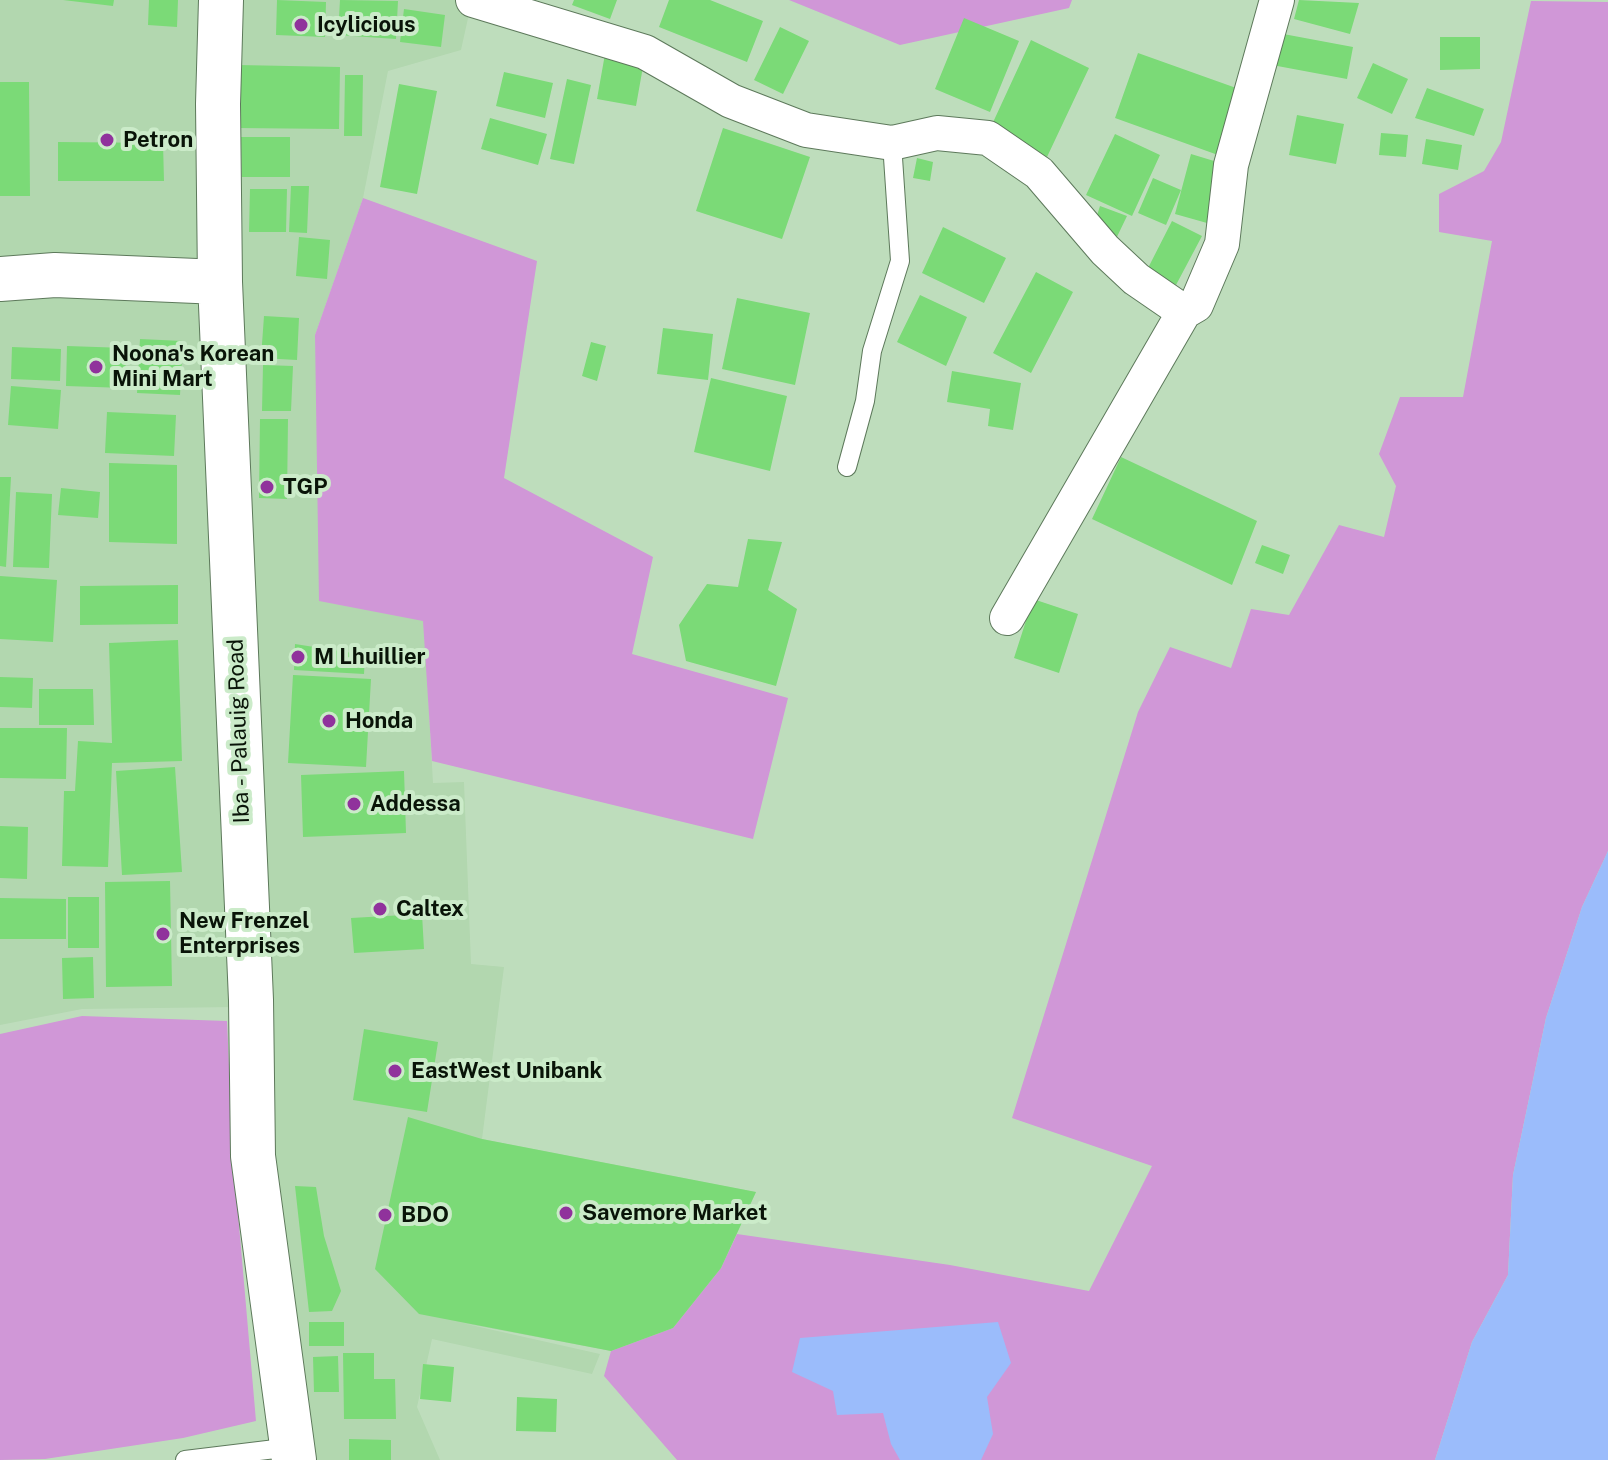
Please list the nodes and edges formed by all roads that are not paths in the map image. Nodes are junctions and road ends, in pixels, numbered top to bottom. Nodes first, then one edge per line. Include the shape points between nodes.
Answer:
1 (221, 0) edge
2 (473, 0) edge
3 (1277, 0) edge
4 (892, 143) junction
5 (0, 279) edge
6 (220, 282) junction
7 (1184, 312) junction
8 (847, 467) dead end
9 (1007, 618) dead end
10 (293, 1453) edge
11 (185, 1460) edge

1 - 6 main road, Iba - Palauig Road
2 - 4 street via 645,52 731,101 806,130
3 - 7 street via 1231,165 1222,244 1196,305
4 - 7 street via 937,133 988,138 1039,173 1115,260
4 - 8 lane via 900,261 872,351
5 - 6 main road via 55,275
6 - 10 main road, Iba - Palauig Road via 253,1156
7 - 9 street
10 - 11 lane

